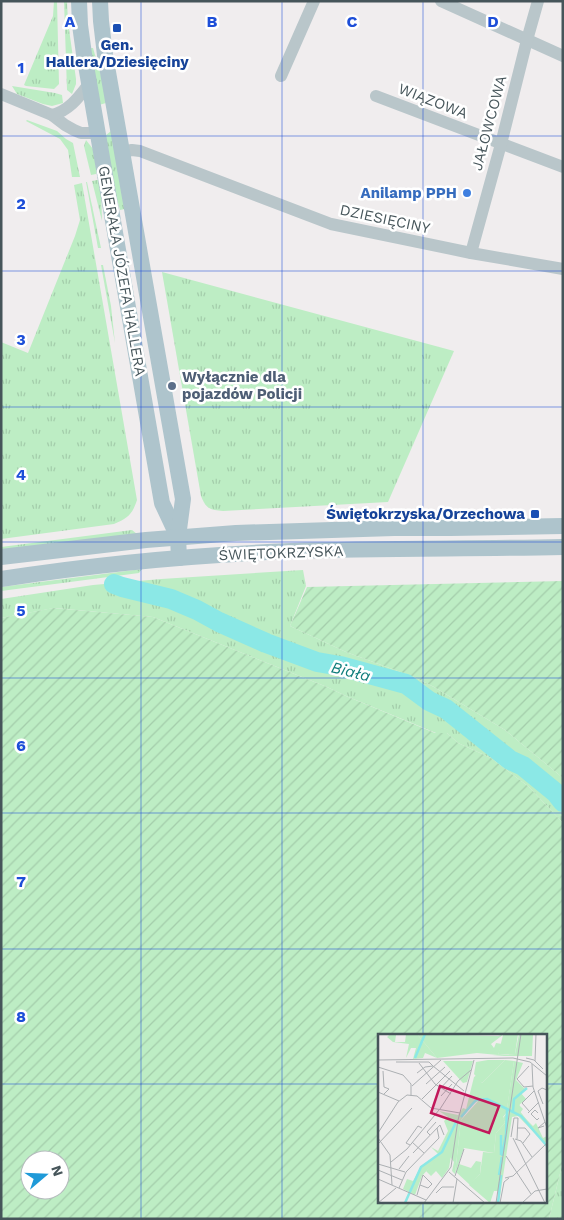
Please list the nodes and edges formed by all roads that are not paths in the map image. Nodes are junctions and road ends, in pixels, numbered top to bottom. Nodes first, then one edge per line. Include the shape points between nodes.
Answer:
1 (79, 1) edge
2 (100, 1) edge
3 (314, 1) edge
4 (441, 1) edge
5 (538, 1) edge
6 (527, 40) junction
7 (563, 56) edge
8 (281, 76) dead end
9 (89, 84) junction
10 (1, 94) edge
11 (376, 96) dead end
12 (52, 114) junction
13 (97, 133) junction
14 (501, 144) junction
15 (122, 152) junction
16 (563, 167) edge
17 (470, 253) junction
18 (563, 269) edge
19 (154, 337) junction
20 (134, 341) junction
21 (563, 526) edge
22 (178, 537) junction
23 (563, 547) edge
24 (1, 557) edge
25 (179, 558) junction
26 (1, 578) edge

1 - 9 main road, GENERAŁA JÓZEFA HALLERA
2 - 15 main road, GENERAŁA JÓZEFA HALLERA via 100,21
3 - 8 street
4 - 6 street
5 - 6 street, JAŁOWCOWA
6 - 7 street
6 - 14 street, JAŁOWCOWA
9 - 12 street via 68,107
9 - 13 main road, GENERAŁA JÓZEFA HALLERA
10 - 12 street
11 - 14 street, WIĄZOWA
12 - 13 street via 81,133
13 - 20 main road, GENERAŁA JÓZEFA HALLERA
14 - 16 street, WIĄZOWA
14 - 17 street, JAŁOWCOWA
15 - 17 street, DZIESIĘCINY via 140,151 331,224
15 - 19 main road, GENERAŁA JÓZEFA HALLERA
17 - 18 street, DZIESIĘCINY
19 - 20 main road
19 - 22 main road, GENERAŁA JÓZEFA HALLERA via 184,500
20 - 22 main road, GENERAŁA JÓZEFA HALLERA via 162,503
21 - 22 main road, ŚWIĘTOKRZYSKA via 394,528
22 - 24 main road, ŚWIĘTOKRZYSKA
22 - 25 main road, GENERAŁA JÓZEFA HALLERA
23 - 25 main road, ŚWIĘTOKRZYSKA via 291,551
25 - 26 main road, ŚWIĘTOKRZYSKA

